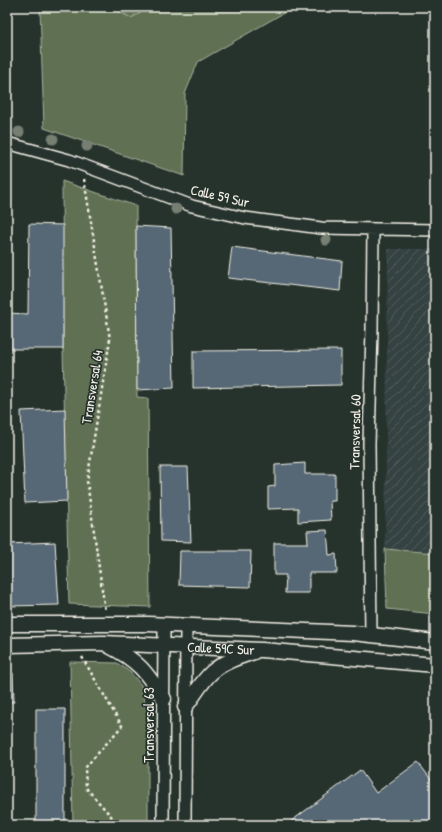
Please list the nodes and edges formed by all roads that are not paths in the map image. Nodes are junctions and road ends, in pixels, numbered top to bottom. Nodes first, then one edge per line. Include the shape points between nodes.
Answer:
1 (7, 144) edge
2 (372, 230) junction
3 (435, 230) edge
4 (7, 624) edge
5 (164, 625) junction
6 (186, 626) junction
7 (371, 635) junction
8 (435, 642) edge
9 (103, 643) junction
10 (7, 645) edge
11 (164, 646) junction
12 (186, 647) junction
13 (262, 650) junction
14 (435, 664) edge
15 (164, 699) junction
16 (186, 707) junction
17 (163, 825) edge
18 (185, 825) edge

1 - 2 street, Calle 59 Sur via 81,165 192,206 282,224
2 - 3 street, Calle 59 Sur
2 - 7 street, Transversal 60 via 369,444
4 - 5 street, Calle 59C Sur
5 - 6 street, Calle 59C Sur
5 - 11 street, Transversal 63
6 - 7 street, Calle 59C Sur
6 - 12 street
7 - 8 street, Calle 59C Sur
9 - 10 street, Calle 59C Sur
9 - 11 street, Calle 59C Sur
9 - 15 street via 136,662
11 - 12 street, Calle 59C Sur
11 - 15 street, Transversal 63
12 - 13 street, Calle 59C Sur
12 - 16 street
13 - 14 street, Calle 59C Sur
13 - 16 street via 227,662 212,672
15 - 17 street, Transversal 63
16 - 18 street

